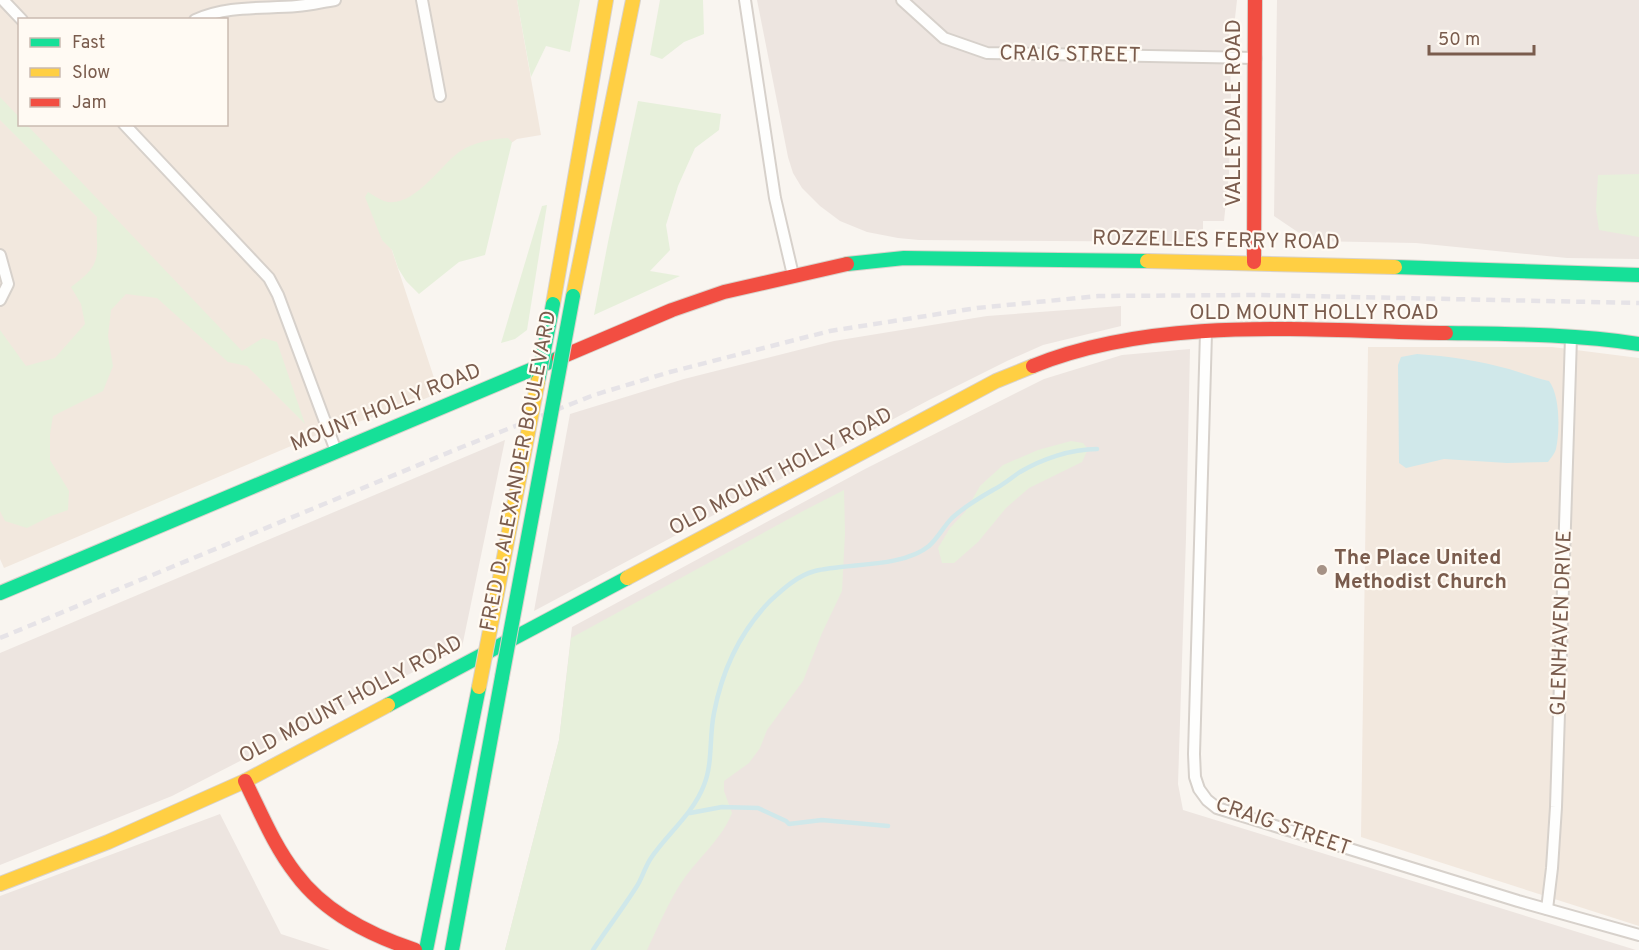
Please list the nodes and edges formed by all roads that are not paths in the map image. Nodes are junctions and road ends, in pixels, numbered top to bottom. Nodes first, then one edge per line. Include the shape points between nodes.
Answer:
1 (3, 0) edge
2 (335, 0) edge
3 (422, 0) edge
4 (606, 0) edge
5 (633, 0) edge
6 (745, 0) edge
7 (902, 0) edge
8 (1255, 0) edge
9 (20, 18) edge
10 (200, 18) edge
11 (1256, 58) junction
12 (440, 96) dead end
13 (126, 126) edge
14 (0, 255) edge
15 (1254, 262) junction
16 (793, 275) junction
17 (1639, 275) edge
18 (1, 300) edge
19 (1206, 333) junction
20 (1571, 336) junction
21 (1639, 344) edge
22 (336, 451) junction
23 (0, 593) edge
24 (245, 781) junction
25 (0, 884) edge
26 (1547, 909) junction
27 (1639, 935) edge
28 (415, 950) edge
29 (426, 950) edge
30 (452, 950) edge

1 - 9 street
2 - 10 street via 297,6 245,7
3 - 12 street
4 - 29 street, FRED D. ALEXANDER BOULEVARD, bridge via 553,304
5 - 30 street, FRED D. ALEXANDER BOULEVARD, bridge via 573,296
6 - 16 street via 775,198
7 - 11 street, CRAIG STREET via 944,38 987,53
8 - 11 street, VALLEYDALE ROAD
11 - 15 street, VALLEYDALE ROAD
13 - 22 street via 268,278 279,295
14 - 18 street via 8,284
15 - 16 street, ROZZELLES FERRY ROAD via 920,258 846,264
15 - 17 street, ROZZELLES FERRY ROAD
16 - 22 street, MOUNT HOLLY ROAD via 672,310
19 - 20 street, OLD MOUNT HOLLY ROAD via 1259,330
19 - 24 street, OLD MOUNT HOLLY ROAD via 1101,344 996,381
19 - 26 street, CRAIG STREET via 1194,742 1199,789 1217,808
20 - 21 street, OLD MOUNT HOLLY ROAD
20 - 26 street, GLENHAVEN DRIVE via 1556,807
22 - 23 street, MOUNT HOLLY ROAD
24 - 25 street, OLD MOUNT HOLLY ROAD via 108,842
24 - 28 street via 285,859 307,889 366,930
26 - 27 street, CRAIG STREET

